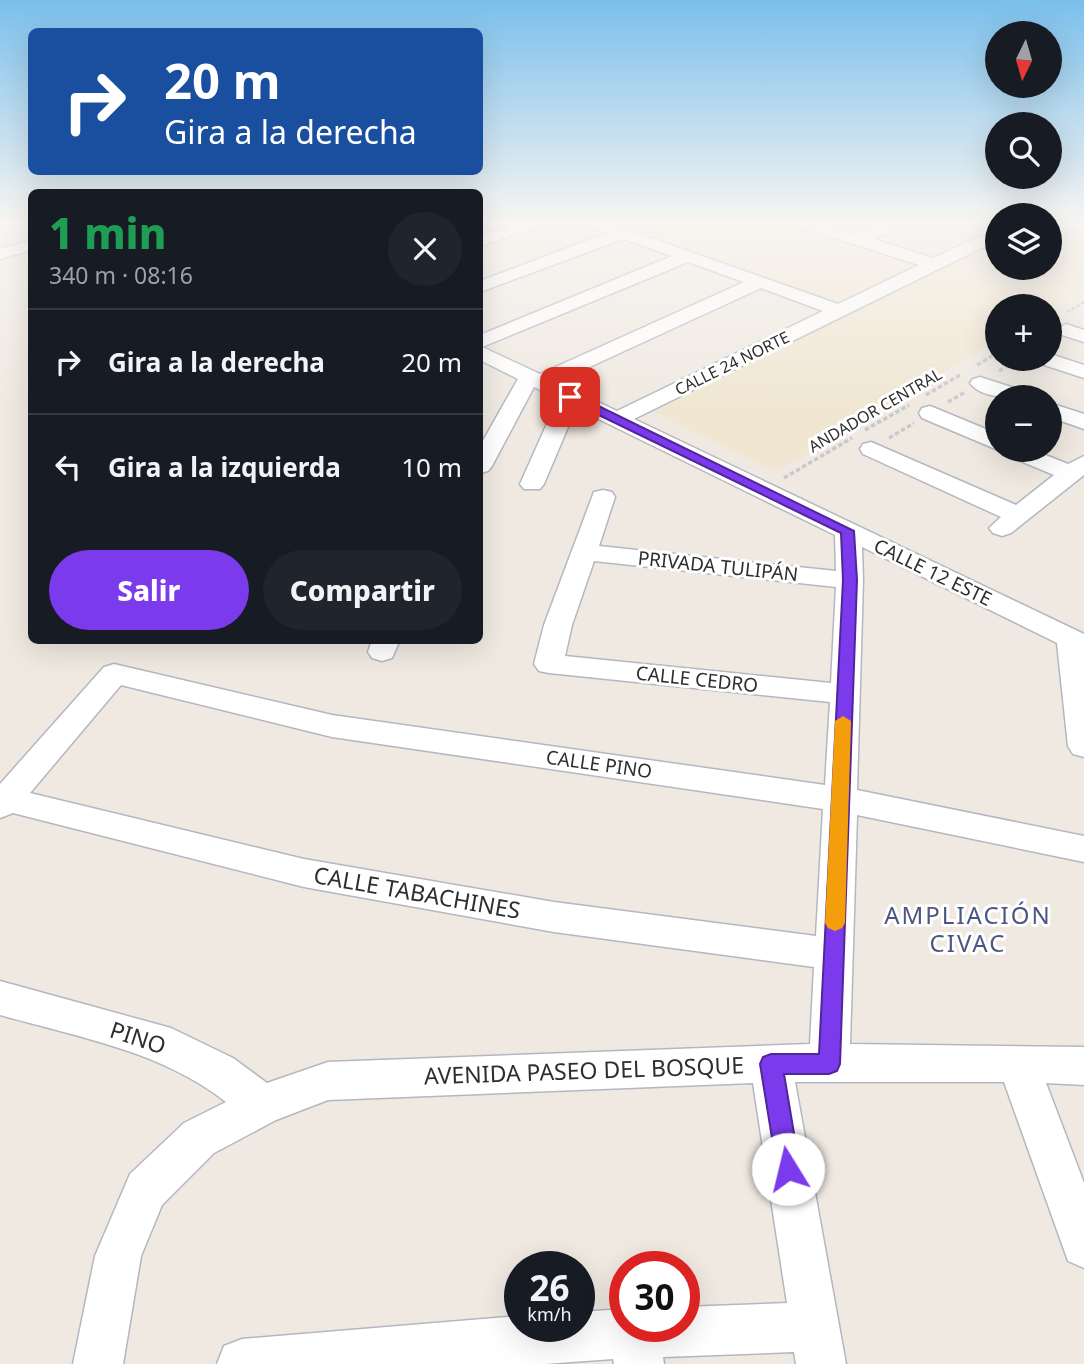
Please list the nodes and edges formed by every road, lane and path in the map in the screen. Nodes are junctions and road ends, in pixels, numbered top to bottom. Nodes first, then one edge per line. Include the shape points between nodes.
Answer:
1 (621, 284) edge
2 (756, 284) edge
3 (765, 284) edge
4 (896, 284) edge
5 (841, 311) junction
6 (483, 341) edge
7 (483, 354) edge
8 (985, 364) edge
9 (1062, 365) edge
10 (1084, 372) edge
11 (972, 374) junction
12 (534, 379) junction
13 (994, 385) edge
14 (570, 397) junction
15 (930, 413) dead end
16 (1062, 414) edge
17 (617, 419) junction
18 (1084, 422) edge
19 (985, 437) edge
20 (871, 449) dead end
21 (483, 461) edge
22 (1054, 462) edge
23 (1077, 469) edge
24 (532, 484) dead end
25 (767, 492) junction
26 (603, 497) dead end
27 (848, 531) junction
28 (586, 552) junction
29 (850, 580) junction
30 (1078, 643) edge
31 (114, 674) joint
32 (844, 694) junction
33 (1084, 746) edge
34 (840, 799) junction
35 (2, 801) edge
36 (1084, 849) edge
37 (834, 954) junction
38 (0, 998) edge
39 (1018, 1063) junction
40 (771, 1064) junction
41 (829, 1064) junction
42 (1084, 1066) edge
43 (262, 1105) junction
44 (1084, 1245) edge
45 (818, 1346) edge
46 (637, 1348) edge
47 (421, 1356) edge
48 (98, 1364) edge
49 (242, 1364) edge

1 - 6 street
2 - 12 street
3 - 5 street
4 - 5 street, CALLE 24 NORTE
5 - 17 street, CALLE 24 NORTE
7 - 12 street, CALLE 12 ESTE
8 - 11 path, ANDADOR CENTRAL
9 - 10 street
11 - 13 street
11 - 25 path, ANDADOR CENTRAL via 777,482
12 - 14 street, CALLE 12 ESTE
12 - 21 street
14 - 17 street, CALLE 12 ESTE
14 - 24 street
15 - 19 street
16 - 18 street
17 - 25 street, CALLE 12 ESTE
20 - 23 street via 1010,522
22 - 23 street
25 - 27 street, CALLE 12 ESTE
26 - 28 street
27 - 29 street
27 - 30 street, CALLE 12 ESTE
28 - 29 street, PRIVADA TULIPÁN
28 - 32 street, CALLE CEDRO via 558,625 549,664
29 - 32 street
30 - 33 street
31 - 34 street, CALLE PINO via 332,726
31 - 35 street, CALLE TABACHINES
32 - 34 street
34 - 36 street, CALLE PINO
34 - 37 street
35 - 37 street, CALLE TABACHINES via 304,873 554,917
37 - 41 street
38 - 43 street, PINO via 157,1041 218,1071
39 - 41 street, AVENIDA PASEO DEL BOSQUE
39 - 42 street, AVENIDA PASEO DEL BOSQUE
39 - 44 street
40 - 41 street, AVENIDA PASEO DEL BOSQUE
40 - 43 street, AVENIDA PASEO DEL BOSQUE via 328,1081
40 - 45 street
43 - 48 street, AVENIDA PASEO DEL BOSQUE via 199,1138 146,1190 118,1256
45 - 46 street
46 - 47 street
47 - 49 street

